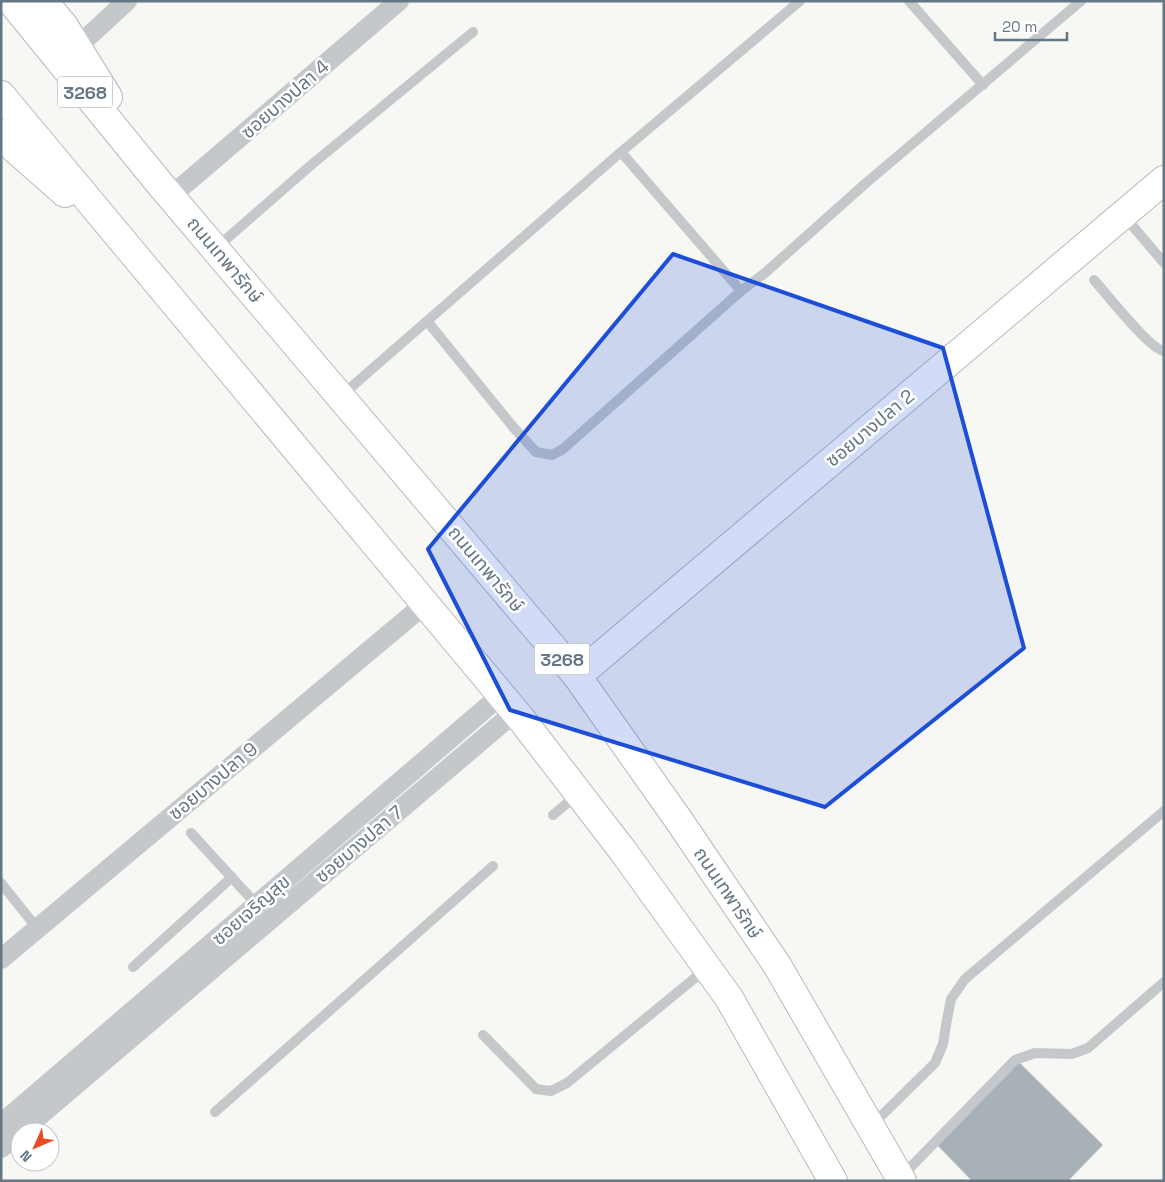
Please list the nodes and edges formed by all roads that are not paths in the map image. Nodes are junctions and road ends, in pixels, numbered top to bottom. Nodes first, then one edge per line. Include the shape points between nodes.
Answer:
1 (10, 1) edge
2 (43, 1) edge
3 (127, 1) edge
4 (399, 1) edge
5 (800, 1) edge
6 (909, 1) edge
7 (1080, 1) edge
8 (473, 32) dead end
9 (77, 47) junction
10 (983, 85) junction
11 (1, 95) edge
12 (2, 136) edge
13 (621, 152) junction
14 (1164, 180) edge
15 (166, 190) junction
16 (1123, 214) junction
17 (126, 246) junction
18 (216, 249) junction
19 (1164, 262) edge
20 (1094, 280) dead end
21 (741, 291) junction
22 (427, 321) junction
23 (1164, 351) edge
24 (340, 397) junction
25 (424, 604) junction
26 (577, 676) junction
27 (508, 703) junction
28 (578, 793) junction
29 (1164, 811) edge
30 (553, 815) dead end
31 (191, 833) dead end
32 (494, 866) dead end
33 (231, 878) junction
34 (1, 883) edge
35 (257, 905) junction
36 (37, 928) junction
37 (1, 959) edge
38 (133, 967) dead end
39 (707, 968) junction
40 (1164, 982) edge
41 (484, 1036) dead end
42 (215, 1112) dead end
43 (31, 1122) edge
44 (1, 1124) edge
45 (871, 1126) junction
46 (901, 1179) edge
47 (833, 1181) edge

1 - 15 main road, ถนนเทพารักษ์ / 3268
2 - 9 main road
3 - 9 street
4 - 15 street, ซอยบางปลา 4
5 - 13 lane
6 - 10 lane
7 - 10 lane
8 - 18 lane via 310,166
9 - 15 main road
10 - 21 lane
11 - 17 main road
12 - 17 main road
13 - 21 lane
13 - 22 lane
14 - 16 main road, ซอยบางปลา 2
15 - 18 main road, ถนนเทพารักษ์ / 3268
16 - 19 lane
16 - 26 main road, ซอยบางปลา 2
17 - 25 main road
18 - 24 main road, ถนนเทพารักษ์ / 3268
20 - 23 lane via 1144,337
21 - 22 lane via 552,455 536,452
22 - 24 lane
24 - 26 main road, ถนนเทพารักษ์ / 3268
25 - 27 main road
25 - 36 street, ซอยบางปลา 9
26 - 45 main road, ถนนเทพารักษ์ / 3268 via 777,965
27 - 28 main road
27 - 35 street, ซอยเจริญสุข
27 - 43 street, ซอยบางปลา 7
28 - 30 lane
28 - 39 main road
29 - 45 lane via 965,979 952,999 943,1044 935,1064
31 - 33 lane
32 - 42 lane
33 - 35 lane
33 - 38 lane
34 - 36 lane
35 - 44 street, ซอยเจริญสุข
36 - 37 street, ซอยบางปลา 9
39 - 41 lane via 567,1083 551,1091 536,1089
39 - 47 main road via 729,998
40 - 46 lane via 1088,1048 1072,1054 1035,1054 1015,1060
45 - 46 main road, ถนนเทพารักษ์ / 3268

